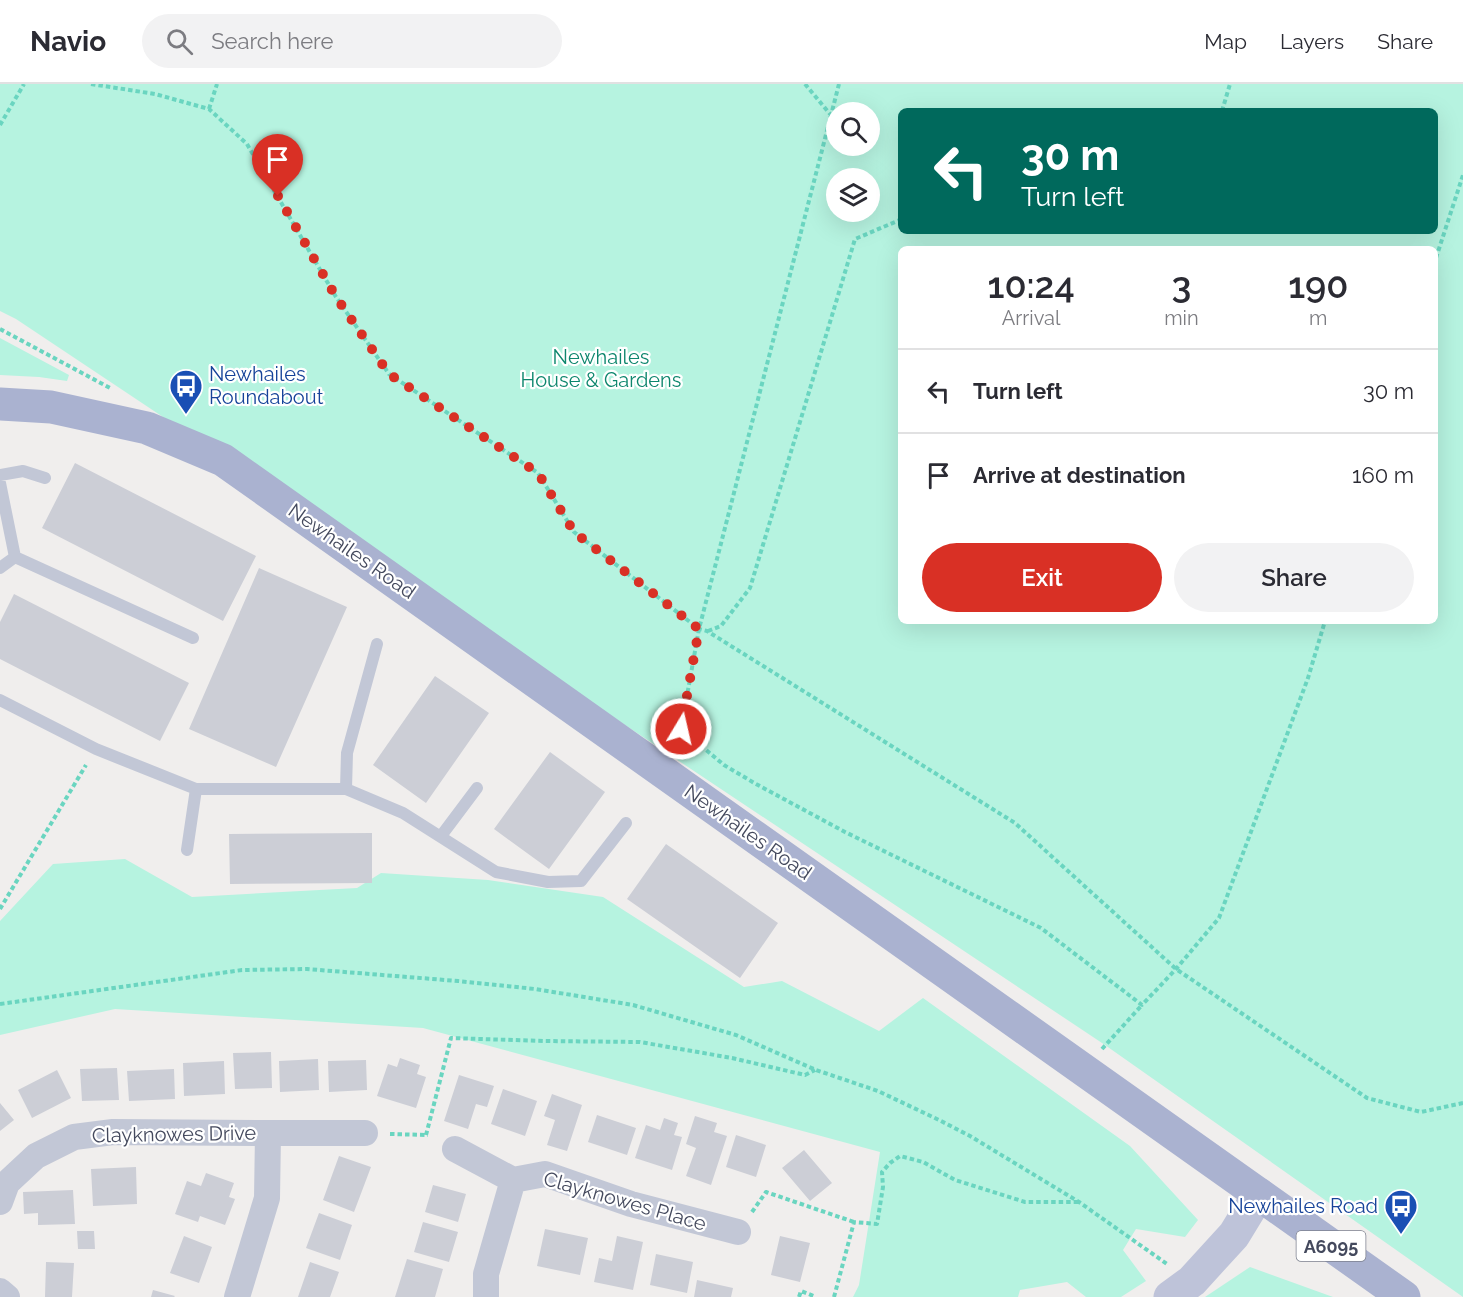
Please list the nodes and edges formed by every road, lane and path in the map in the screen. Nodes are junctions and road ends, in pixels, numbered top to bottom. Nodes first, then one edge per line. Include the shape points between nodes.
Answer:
1 (24, 84) edge
2 (91, 84) edge
3 (217, 84) edge
4 (805, 84) edge
5 (838, 84) edge
6 (1230, 84) edge
7 (834, 102) edge
8 (826, 108) edge
9 (1223, 108) edge
10 (209, 109) junction
11 (0, 125) edge
12 (826, 134) edge
13 (1463, 175) edge
14 (898, 221) edge
15 (1438, 252) edge
16 (0, 329) edge
17 (111, 389) dead end
18 (0, 404) edge
19 (0, 475) edge
20 (45, 478) dead end
21 (0, 483) edge
22 (15, 557) junction
23 (0, 568) edge
24 (1324, 624) edge
25 (699, 629) junction
26 (707, 631) junction
27 (193, 638) dead end
28 (377, 644) dead end
29 (0, 700) edge
30 (96, 748) junction
31 (477, 788) dead end
32 (196, 789) junction
33 (346, 789) junction
34 (626, 823) dead end
35 (441, 836) junction
36 (187, 850) dead end
37 (0, 909) edge
38 (1176, 969) junction
39 (0, 1004) edge
40 (1142, 1005) junction
41 (816, 1070) junction
42 (1085, 1071) junction
43 (1463, 1103) edge
44 (268, 1133) junction
45 (365, 1133) joint
46 (426, 1135) junction
47 (455, 1149) joint
48 (513, 1180) junction
49 (1259, 1194) junction
50 (0, 1202) edge
51 (1079, 1202) junction
52 (854, 1222) junction
53 (738, 1232) joint
54 (1181, 1289) edge
55 (0, 1291) edge
56 (6, 1297) edge
57 (237, 1297) edge
58 (486, 1297) edge
59 (799, 1297) edge
60 (816, 1297) edge
61 (834, 1297) edge
62 (1404, 1297) edge

1 - 11 path
2 - 10 path via 155,94
3 - 10 path
4 - 8 path
5 - 7 path
6 - 9 path
10 - 25 path via 247,144 336,297 389,374 538,473 574,532
12 - 25 path
13 - 15 path
14 - 26 path via 855,239 750,588 721,626
16 - 17 path
18 - 42 main road, Newhailes Road / A6095 via 51,407 147,428 223,460
19 - 20 lane via 22,471
21 - 22 lane
22 - 23 lane
22 - 27 lane
24 - 38 path via 1308,678 1219,918
25 - 26 path
25 - 40 path via 681,729 724,765 756,784 1041,928
26 - 38 path via 1015,823
28 - 33 lane via 347,753
29 - 30 lane
30 - 32 lane
30 - 37 path
31 - 35 lane
32 - 33 lane
32 - 36 lane
33 - 35 lane via 403,813
34 - 35 lane via 581,881 548,882 496,872
38 - 40 path
38 - 43 path via 1367,1098 1421,1112
39 - 41 path via 242,970 330,970 535,989 633,1005 736,1035
40 - 42 path
41 - 46 path via 805,1075 640,1042 451,1038
41 - 51 path via 878,1091 949,1125
42 - 49 main road, Newhailes Road / A6095
44 - 45 street, Clayknowes Drive
44 - 50 street, Clayknowes Drive via 113,1132 74,1137 36,1156 7,1183
44 - 57 street, Clayknowes Drive via 267,1198
45 - 46 path
46 - 47 path
47 - 48 street
48 - 53 street, Clayknowes Place via 545,1174 631,1204
48 - 58 street via 486,1274
49 - 54 street via 1234,1235
49 - 62 main road, Newhailes Road / A6095
51 - 52 path via 1025,1202 955,1180 923,1162 900,1156 882,1172 877,1224
51 - 54 path
52 - 53 path via 766,1192
52 - 61 path
55 - 56 street
59 - 60 path via 801,1291

